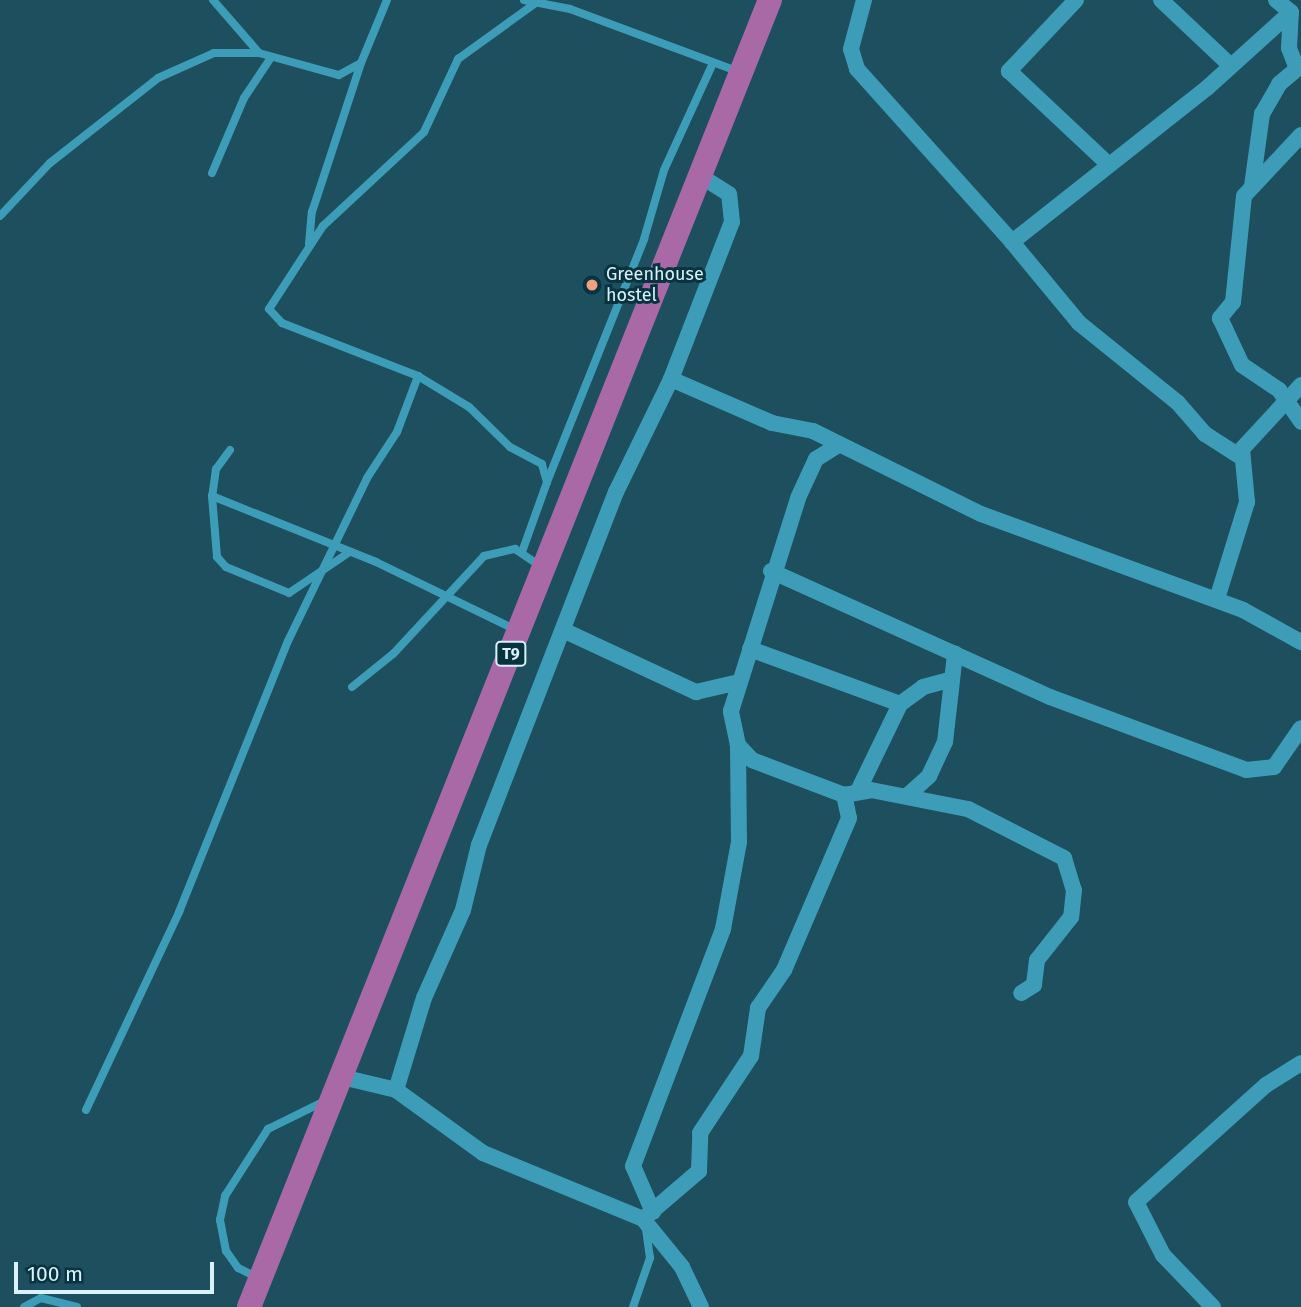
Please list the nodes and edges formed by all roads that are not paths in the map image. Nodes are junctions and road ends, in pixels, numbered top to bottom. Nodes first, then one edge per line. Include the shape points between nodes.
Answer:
1 (213, 0) edge
2 (387, 0) edge
3 (524, 0) edge
4 (770, 0) edge
5 (864, 0) edge
6 (1076, 0) edge
7 (1161, 0) edge
8 (1276, 0) edge
9 (537, 2) junction
10 (1292, 6) edge
11 (1301, 26) edge
12 (259, 53) junction
13 (270, 59) junction
14 (361, 63) junction
15 (713, 63) junction
16 (1231, 66) junction
17 (743, 73) junction
18 (1301, 135) edge
19 (1109, 165) junction
20 (212, 173) dead end
21 (702, 177) junction
22 (1252, 186) junction
23 (0, 216) edge
24 (1012, 242) junction
25 (308, 254) junction
26 (418, 376) junction
27 (671, 379) junction
28 (1301, 385) edge
29 (1285, 402) junction
30 (1301, 422) edge
31 (837, 446) junction
32 (230, 450) dead end
33 (1241, 457) junction
34 (547, 482) junction
35 (212, 496) junction
36 (332, 548) junction
37 (522, 552) junction
38 (348, 553) junction
39 (544, 569) junction
40 (771, 571) junction
41 (320, 572) junction
42 (447, 599) junction
43 (1217, 599) junction
44 (520, 631) junction
45 (565, 631) junction
46 (1301, 642) edge
47 (750, 649) junction
48 (954, 654) junction
49 (950, 680) junction
50 (739, 682) junction
51 (352, 687) dead end
52 (696, 692) junction
53 (900, 705) junction
54 (731, 711) junction
55 (1301, 728) edge
56 (738, 745) junction
57 (851, 793) junction
58 (907, 796) junction
59 (1021, 993) dead end
60 (1301, 1063) edge
61 (338, 1087) junction
62 (396, 1090) junction
63 (86, 1110) dead end
64 (648, 1216) junction
65 (261, 1279) junction
66 (24, 1307) edge
67 (76, 1307) edge
68 (249, 1307) edge
69 (633, 1307) edge
70 (701, 1307) edge
71 (1213, 1307) edge

1 - 12 lane
2 - 14 lane
3 - 9 lane
4 - 17 highway, T9
5 - 24 street via 850,49 857,69
6 - 19 street via 1009,71
7 - 16 street
8 - 10 street
9 - 15 lane
9 - 25 lane via 458,59 418,139 335,212
10 - 11 street
10 - 16 street
10 - 22 street via 1289,48 1297,69 1279,84 1262,114
12 - 13 lane
12 - 23 lane via 215,53 158,79 50,163
13 - 14 lane via 339,75
13 - 20 lane via 244,98
14 - 25 lane via 312,212
15 - 17 lane
15 - 34 lane via 664,170 644,239
16 - 19 street
17 - 21 highway, T9
18 - 22 street
19 - 24 street
21 - 27 street via 729,194 735,211
21 - 39 highway, T9
22 - 29 street via 1238,218 1233,303 1220,318 1242,365
24 - 33 street via 1079,323 1178,403 1205,434
25 - 26 lane via 271,302 270,314
26 - 34 lane via 469,407 510,447 534,457
26 - 36 lane via 397,432
27 - 31 street via 772,423 813,431
27 - 45 street via 616,492
28 - 29 street
29 - 30 street
29 - 33 street via 1253,434
31 - 40 street via 821,453 810,468
31 - 43 street via 981,514 1149,581
32 - 35 lane via 216,469
33 - 43 street via 1247,502
34 - 37 lane
35 - 36 lane
35 - 41 lane via 217,557 226,567 279,593 297,590
36 - 38 lane
36 - 41 lane
37 - 39 lane
37 - 42 lane via 506,548 484,556
38 - 41 lane
38 - 42 lane
39 - 44 highway, T9
40 - 47 street
40 - 48 street
41 - 63 lane via 179,912
42 - 44 lane
42 - 51 lane
43 - 46 street
44 - 61 highway, T9
45 - 52 street
45 - 62 street via 479,845 463,910 424,998
47 - 50 street
47 - 53 street
48 - 49 street
48 - 55 street via 1070,705 1259,773 1274,767
49 - 53 street via 923,687
49 - 58 street via 938,762
50 - 52 street
50 - 54 street
52 - 54 street
53 - 57 street
54 - 56 street
56 - 57 street via 769,769
56 - 64 street via 739,842 723,929 633,1166
57 - 58 street
57 - 64 street via 842,843 794,936 784,970 758,1008 751,1056 700,1133 699,1171
58 - 59 street via 1005,823 1069,866 1071,917 1037,960 1034,985
60 - 71 street via 1266,1084 1136,1202 1163,1255
61 - 62 street
61 - 65 highway, T9
61 - 65 lane via 277,1122 225,1196 220,1220 226,1251 238,1268
62 - 64 street via 493,1159
64 - 69 lane via 650,1258
64 - 70 street via 682,1267
65 - 68 highway, T9
66 - 67 lane via 41,1298

